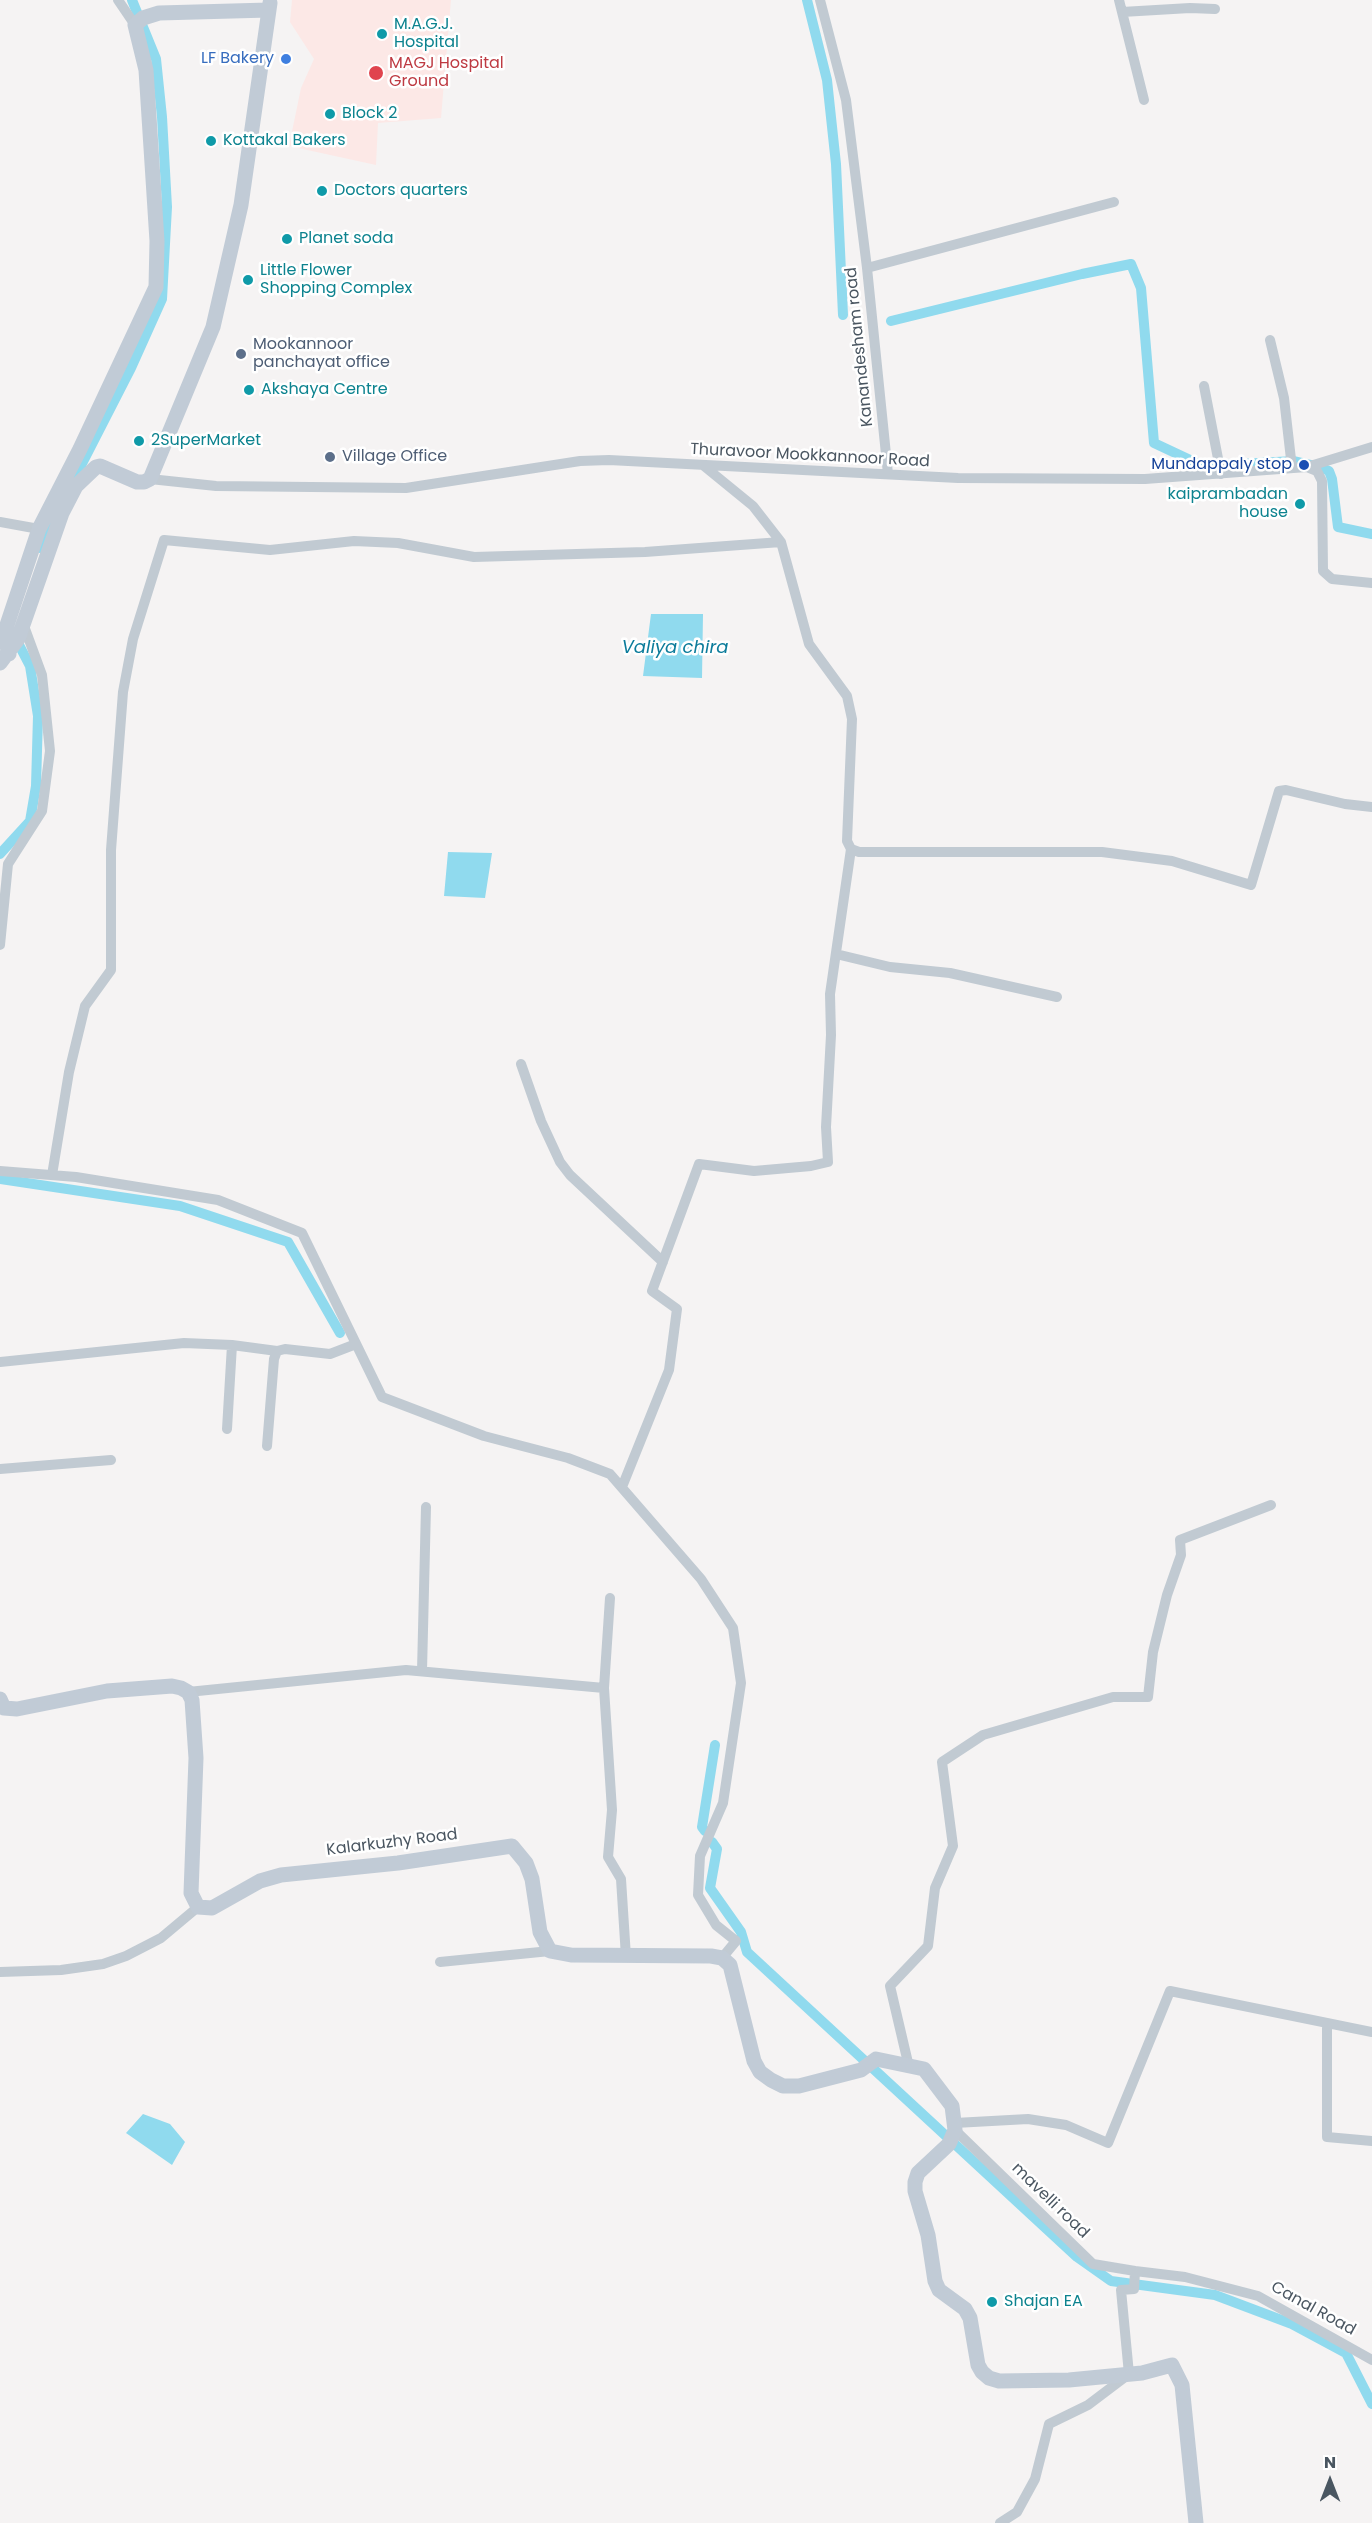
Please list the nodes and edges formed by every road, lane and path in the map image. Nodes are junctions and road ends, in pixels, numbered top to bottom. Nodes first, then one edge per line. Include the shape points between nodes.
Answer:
1 (118, 0) edge
2 (820, 0) edge
3 (1119, 0) edge
4 (270, 5) edge
5 (1215, 9) dead end
6 (1122, 12) junction
7 (138, 22) junction
8 (1144, 100) dead end
9 (1114, 202) dead end
10 (867, 268) junction
11 (1270, 340) dead end
12 (1204, 386) dead end
13 (1372, 447) edge
14 (703, 466) junction
15 (1307, 467) junction
16 (1292, 468) junction
17 (888, 474) junction
18 (1221, 474) junction
19 (150, 479) junction
20 (0, 522) edge
21 (39, 529) junction
22 (782, 542) junction
23 (1372, 583) edge
24 (13, 645) edge
25 (1372, 807) edge
26 (851, 849) junction
27 (0, 945) edge
28 (836, 954) junction
29 (1057, 996) dead end
30 (521, 1064) dead end
31 (0, 1171) edge
32 (52, 1175) junction
33 (663, 1262) junction
34 (356, 1344) junction
35 (231, 1346) junction
36 (277, 1351) junction
37 (0, 1362) edge
38 (227, 1429) dead end
39 (267, 1446) dead end
40 (111, 1460) dead end
41 (0, 1469) edge
42 (622, 1487) junction
43 (1270, 1505) dead end
44 (426, 1507) dead end
45 (610, 1598) dead end
46 (422, 1671) junction
47 (604, 1688) junction
48 (188, 1692) junction
49 (1, 1705) edge
50 (198, 1907) junction
51 (550, 1951) junction
52 (626, 1957) junction
53 (722, 1958) junction
54 (440, 1962) dead end
55 (0, 1972) edge
56 (1327, 2023) junction
57 (1372, 2032) edge
58 (909, 2067) junction
59 (953, 2132) junction
60 (1372, 2141) edge
61 (1135, 2277) junction
62 (1372, 2360) edge
63 (1129, 2374) junction
64 (1000, 2523) edge
65 (1196, 2523) edge

1 - 7 street
2 - 10 street, Kanandesham road via 846,100
3 - 6 street
4 - 7 main road via 159,13
4 - 19 main road via 241,205 213,327
5 - 6 street
6 - 8 street
7 - 21 main road via 146,70 157,241 156,287
9 - 10 street
10 - 17 street, Kanandesham road
11 - 16 street via 1284,398
12 - 18 street
13 - 15 street, Thuravoor Mookkannoor Road
14 - 17 street, Thuravoor Mookkannoor Road
14 - 19 street, Thuravoor Mookkannoor Road via 580,461 406,488 216,486
14 - 22 street via 753,506
15 - 16 street, Thuravoor Mookkannoor Road
15 - 23 street via 1317,471 1322,481 1323,571 1332,579
16 - 18 street, Thuravoor Mookkannoor Road
17 - 18 street, Thuravoor Mookkannoor Road via 1145,479
19 - 24 main road via 137,482 100,466 76,486 62,513
20 - 21 street
21 - 24 main road via 4,634
22 - 26 street via 809,644 850,704 847,841
22 - 32 street via 645,552 474,557 398,543 354,541 270,550 164,540 133,639 123,692 111,850 111,970 85,1006 69,1072
24 - 27 street via 42,675 50,751 42,812 8,864
25 - 26 street via 1279,791 1251,885 1172,861 1102,852
26 - 28 street
28 - 29 street
28 - 33 street via 830,994 828,1162 754,1171 699,1164
30 - 33 street via 560,1162
31 - 32 street
32 - 34 street via 218,1200 302,1233
33 - 42 street via 652,1292 677,1309 669,1370
34 - 36 street via 330,1354
34 - 42 street via 382,1397 484,1436 568,1458 610,1474
35 - 36 street
35 - 37 street via 184,1344
35 - 38 street
36 - 39 street
40 - 41 street
42 - 53 street via 701,1579 733,1628 741,1683 723,1803 700,1856 698,1895 716,1925 736,1941
43 - 58 street via 1179,1540 1181,1555 1153,1652 1148,1697 1113,1697 983,1735 942,1762 953,1846 935,1888 928,1946 890,1986
44 - 46 street
45 - 47 street
46 - 47 street
46 - 48 street
47 - 52 street via 612,1810 608,1857 621,1879
48 - 49 main road via 172,1686 107,1691 17,1709
48 - 50 main road via 192,1700 196,1758 191,1893
50 - 51 main road, Kalarkuzhy Road via 212,1908 260,1881 281,1875 512,1846 526,1863 532,1879 540,1932
50 - 55 street via 161,1938 103,1964
51 - 52 main road
51 - 54 street
52 - 53 main road
53 - 58 main road via 734,1973 754,2061 760,2072 783,2086 799,2086 861,2070 876,2059
56 - 57 street
56 - 59 street via 1170,1991 1108,2144 1066,2125 1028,2119
56 - 60 street via 1327,2137
58 - 59 main road via 924,2069 935,2082 951,2106
59 - 61 street, mavelli road via 1093,2264
59 - 63 main road via 918,2173 915,2190 928,2235 935,2281 939,2290 965,2309 970,2318 982,2372 999,2381
61 - 62 street, Canal Road via 1185,2277 1258,2296
61 - 63 street via 1134,2289 1121,2290
63 - 64 street via 1089,2405 1049,2424 1035,2479 1017,2512
63 - 65 main road via 1172,2365 1182,2385

